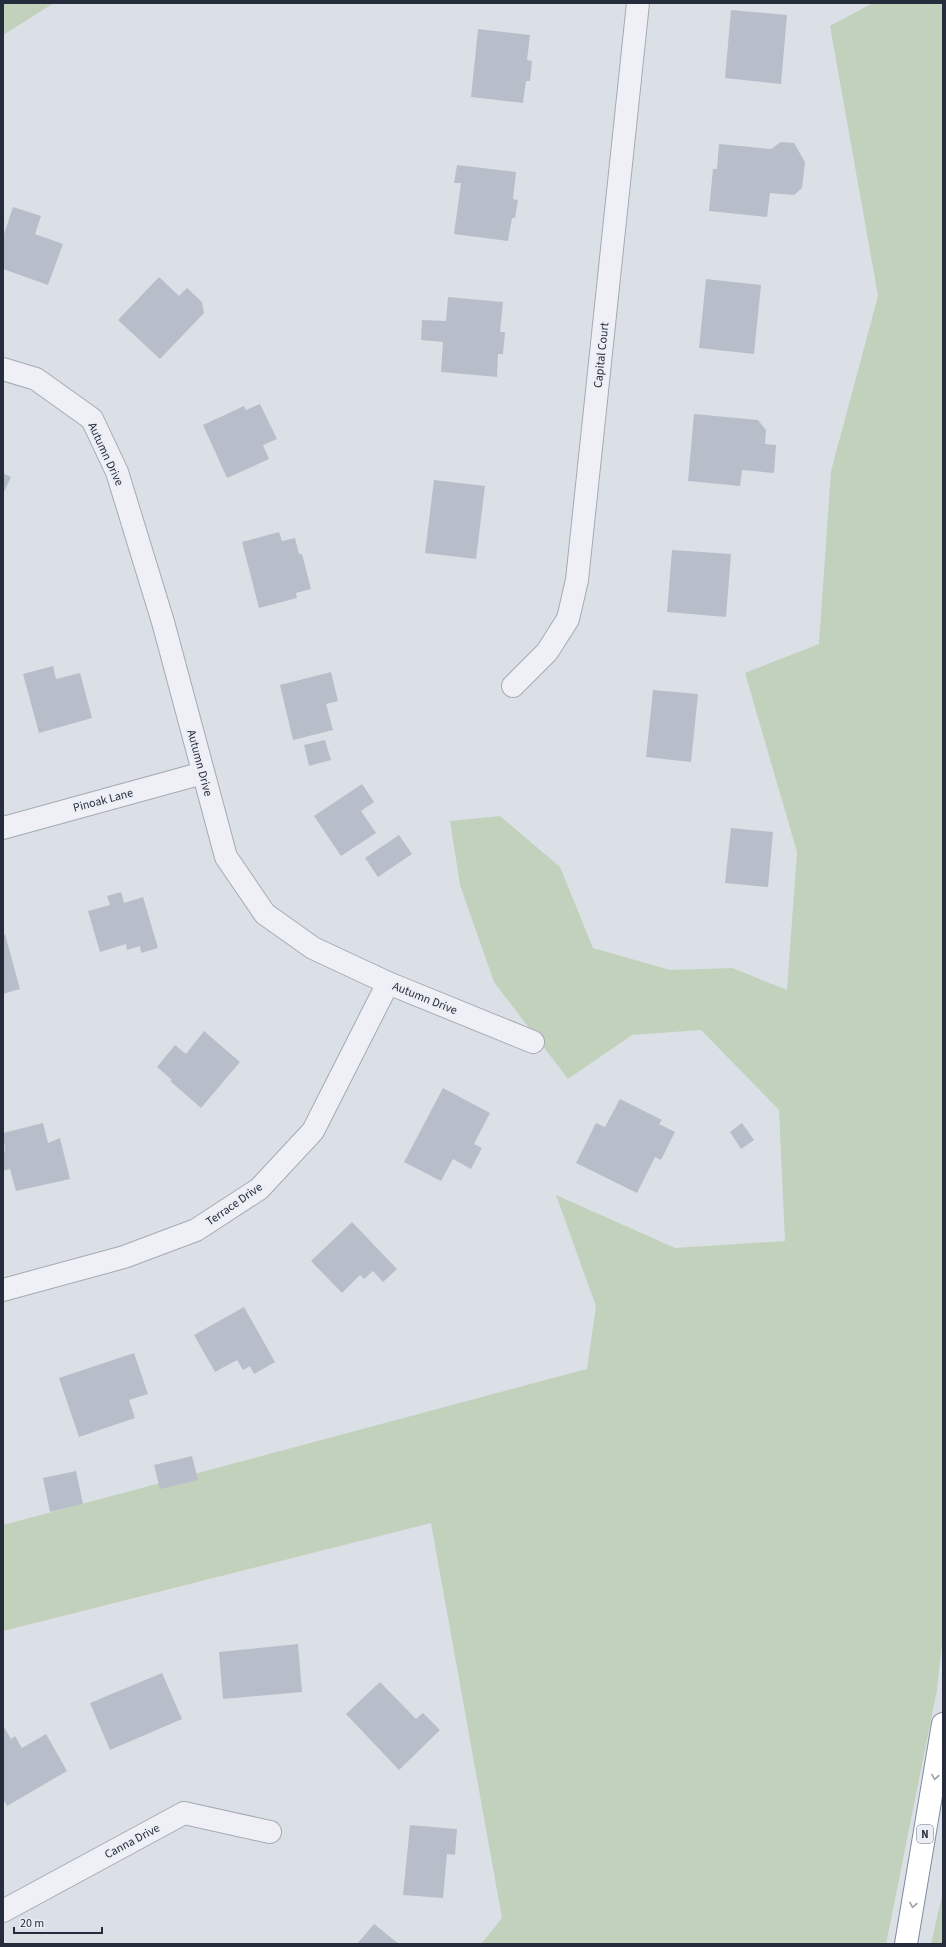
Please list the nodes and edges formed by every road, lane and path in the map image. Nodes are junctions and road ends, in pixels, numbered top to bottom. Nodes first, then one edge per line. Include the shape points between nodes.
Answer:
1 (638, 3) edge
2 (3, 369) edge
3 (513, 686) dead end
4 (203, 773) junction
5 (3, 828) edge
6 (388, 983) junction
7 (533, 1042) dead end
8 (3, 1290) edge
9 (943, 1724) edge
10 (270, 1832) dead end
11 (3, 1911) edge
12 (906, 1944) edge

1 - 3 street, Capital Court via 578,580 568,619 547,652
2 - 4 street, Autumn Drive via 36,379 92,419 117,472 164,622
4 - 5 street, Pinoak Lane
4 - 6 street, Autumn Drive via 226,858 265,914 313,948
6 - 7 street, Autumn Drive
6 - 8 street, Terrace Drive via 313,1131 259,1189 196,1230 124,1257
9 -> 12 highway, N
10 - 11 street, Canna Drive via 184,1813

